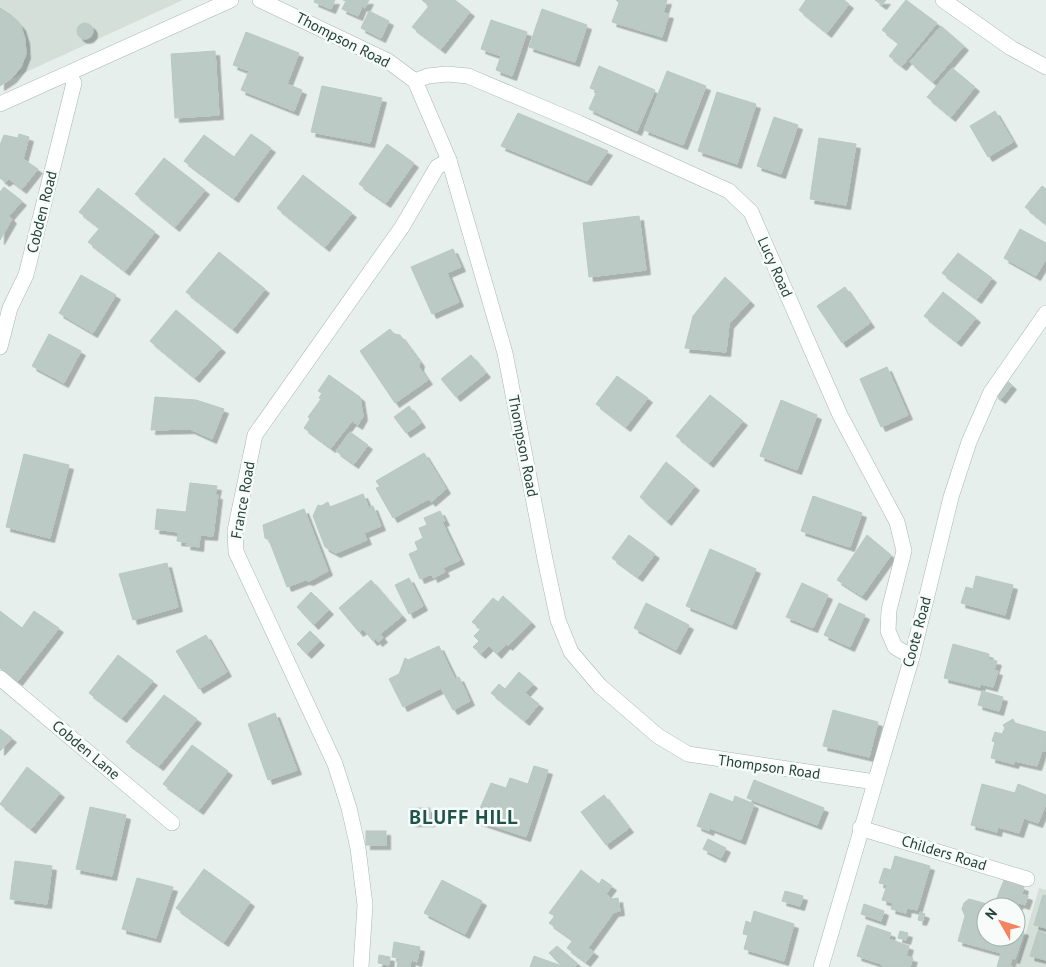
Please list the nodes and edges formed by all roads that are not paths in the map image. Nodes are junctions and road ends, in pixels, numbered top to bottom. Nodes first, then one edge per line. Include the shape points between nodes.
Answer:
1 (231, 0) edge
2 (260, 0) edge
3 (943, 0) edge
4 (1046, 67) edge
5 (69, 74) junction
6 (415, 81) junction
7 (0, 104) edge
8 (449, 160) junction
9 (1046, 313) edge
10 (0, 347) edge
11 (912, 657) junction
12 (0, 678) edge
13 (874, 782) junction
14 (172, 822) dead end
15 (860, 828) junction
16 (1027, 879) dead end
17 (361, 967) edge
18 (821, 967) edge

1 - 5 street
2 - 6 street, Thompson Road via 388,61
3 - 4 street via 1011,48
5 - 7 street
5 - 10 street, Cobden Road via 74,83 26,275 10,308
6 - 8 street, Thompson Road
6 - 11 street, Lucy Road via 447,74 468,76 668,163 729,191 742,201 751,212 840,415 897,522 904,551 889,610 888,631 895,647
8 - 13 street, Thompson Road via 505,352 558,620 570,652 600,686 658,736 688,754
8 - 17 street, France Road via 438,167 402,227 255,435 235,531 236,552 335,764 349,808 365,904
9 - 11 street, Coote Road via 991,392 969,442 951,497
11 - 13 street, Coote Road
12 - 14 street, Cobden Lane
13 - 15 street, Coote Road
15 - 16 street, Childers Road
15 - 18 street, Coote Road

